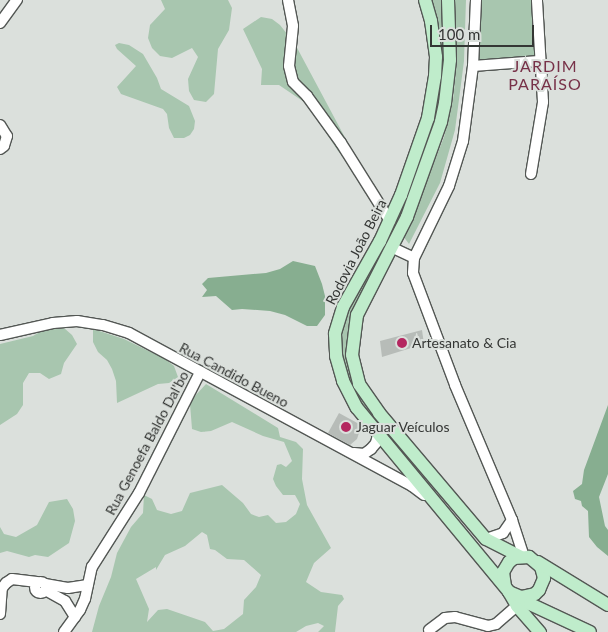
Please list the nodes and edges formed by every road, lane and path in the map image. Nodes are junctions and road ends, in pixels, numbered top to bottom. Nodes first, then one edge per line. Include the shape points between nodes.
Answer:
1 (17, 0) edge
2 (288, 0) edge
3 (425, 0) edge
4 (448, 0) edge
5 (476, 0) edge
6 (537, 0) edge
7 (0, 23) edge
8 (540, 61) junction
9 (473, 66) junction
10 (0, 124) edge
11 (0, 149) edge
12 (530, 174) dead end
13 (390, 221) junction
14 (393, 248) junction
15 (414, 258) junction
16 (0, 335) edge
17 (200, 372) junction
18 (378, 434) junction
19 (353, 453) junction
20 (441, 507) junction
21 (512, 520) junction
22 (486, 538) junction
23 (522, 556) junction
24 (537, 562) junction
25 (42, 585) junction
26 (88, 585) junction
27 (507, 589) junction
28 (523, 602) junction
29 (608, 605) edge
30 (0, 614) edge
31 (75, 618) junction
32 (430, 630) dead end
33 (64, 632) edge
34 (540, 632) edge
35 (590, 632) edge

1 - 7 street
2 - 13 street via 293,26 289,66 293,82 341,143
3 - 13 main road, Rodovia João Beira via 436,56 433,96 410,172
4 - 14 main road, Rodovia João Beira via 450,60 445,104 417,194
5 - 9 street
6 - 8 street
8 - 9 street
8 - 12 street via 543,102
9 - 15 street via 463,141 456,167
10 - 11 street via 7,136
13 - 18 main road, Rodovia João Beira via 343,307 335,334 336,356 343,381 357,408
14 - 15 street
14 - 22 main road, Rodovia João Beira via 357,315 352,343 355,371 379,413
15 - 21 street via 413,273 455,385
16 - 17 street, Rua Candido Bueno via 77,321 102,324 128,333
17 - 19 street, Rua Candido Bueno
17 - 26 street, Rua Genoefa Baldo Dal'bo via 139,493 92,567
18 - 19 street via 371,449 364,454
18 - 20 main road, Rodovia João Beira
19 - 20 street, Rua Candido Bueno via 412,486
20 - 27 main road, Rodovia João Beira
21 - 22 street via 503,533
21 - 23 street
22 - 23 main road, Rodovia João Beira
23 - 24 main road, Rodovia João Beira
23 - 27 main road via 514,558 505,567 503,574
24 - 28 main road via 543,572 542,584
24 - 29 main road, Rodovia João Beira
25 - 26 street via 68,588
25 - 30 street via 12,579 6,582 2,588
25 - 31 street via 65,601
26 - 31 street, Rua Genoefa Baldo Dal'bo
27 - 28 main road, Rodovia João Beira
28 - 32 street via 496,624 488,626 455,616 445,618
28 - 34 main road via 528,618
28 - 35 main road, Rodovia João Beira
31 - 33 street, Rua Genoefa Baldo Dal'bo

